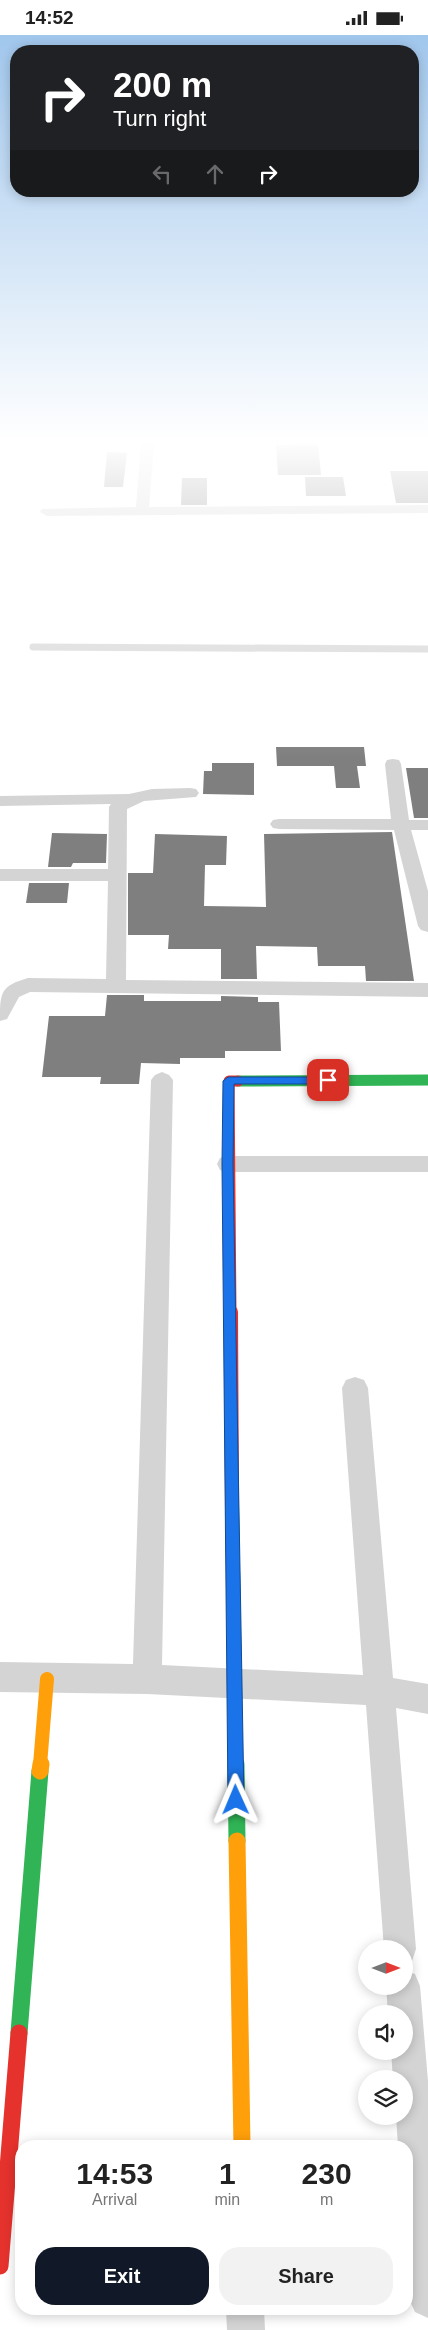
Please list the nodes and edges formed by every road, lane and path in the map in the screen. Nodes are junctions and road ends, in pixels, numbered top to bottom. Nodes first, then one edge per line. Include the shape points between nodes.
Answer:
1 (33, 647) dead end
2 (428, 649) edge
3 (394, 764) dead end
4 (190, 793) dead end
5 (128, 799) junction
6 (0, 801) edge
7 (279, 824) dead end
8 (401, 825) junction
9 (428, 825) edge
10 (0, 875) edge
11 (118, 875) junction
12 (428, 926) edge
13 (116, 987) junction
14 (428, 990) edge
15 (0, 1014) edge
16 (162, 1080) dead end
17 (428, 1080) edge
18 (228, 1164) junction
19 (428, 1164) edge
20 (355, 1388) dead end
21 (0, 1677) edge
22 (47, 1679) junction
23 (147, 1679) junction
24 (234, 1685) junction
25 (380, 1691) junction
26 (428, 1699) edge
27 (399, 1940) edge
28 (404, 1995) edge
29 (7, 2100) edge
30 (242, 2140) edge
31 (0, 2265) edge
32 (428, 2299) edge
33 (245, 2315) edge
34 (246, 2330) edge

1 - 2 lane
3 - 8 street
4 - 5 street
5 - 6 street
5 - 11 street via 118,807
7 - 8 street
8 - 9 street
8 - 12 street
10 - 11 street
11 - 13 street
13 - 14 street
13 - 15 street via 28,985 12,992
16 - 23 street
17 - 18 street via 228,1081
18 - 19 street
18 - 24 street
20 - 25 street
21 - 22 street
22 - 23 street
22 - 29 street
23 - 24 street
24 - 25 street
24 - 30 street
25 - 26 street
25 - 27 street
28 - 32 street
29 - 31 street
33 - 34 street

